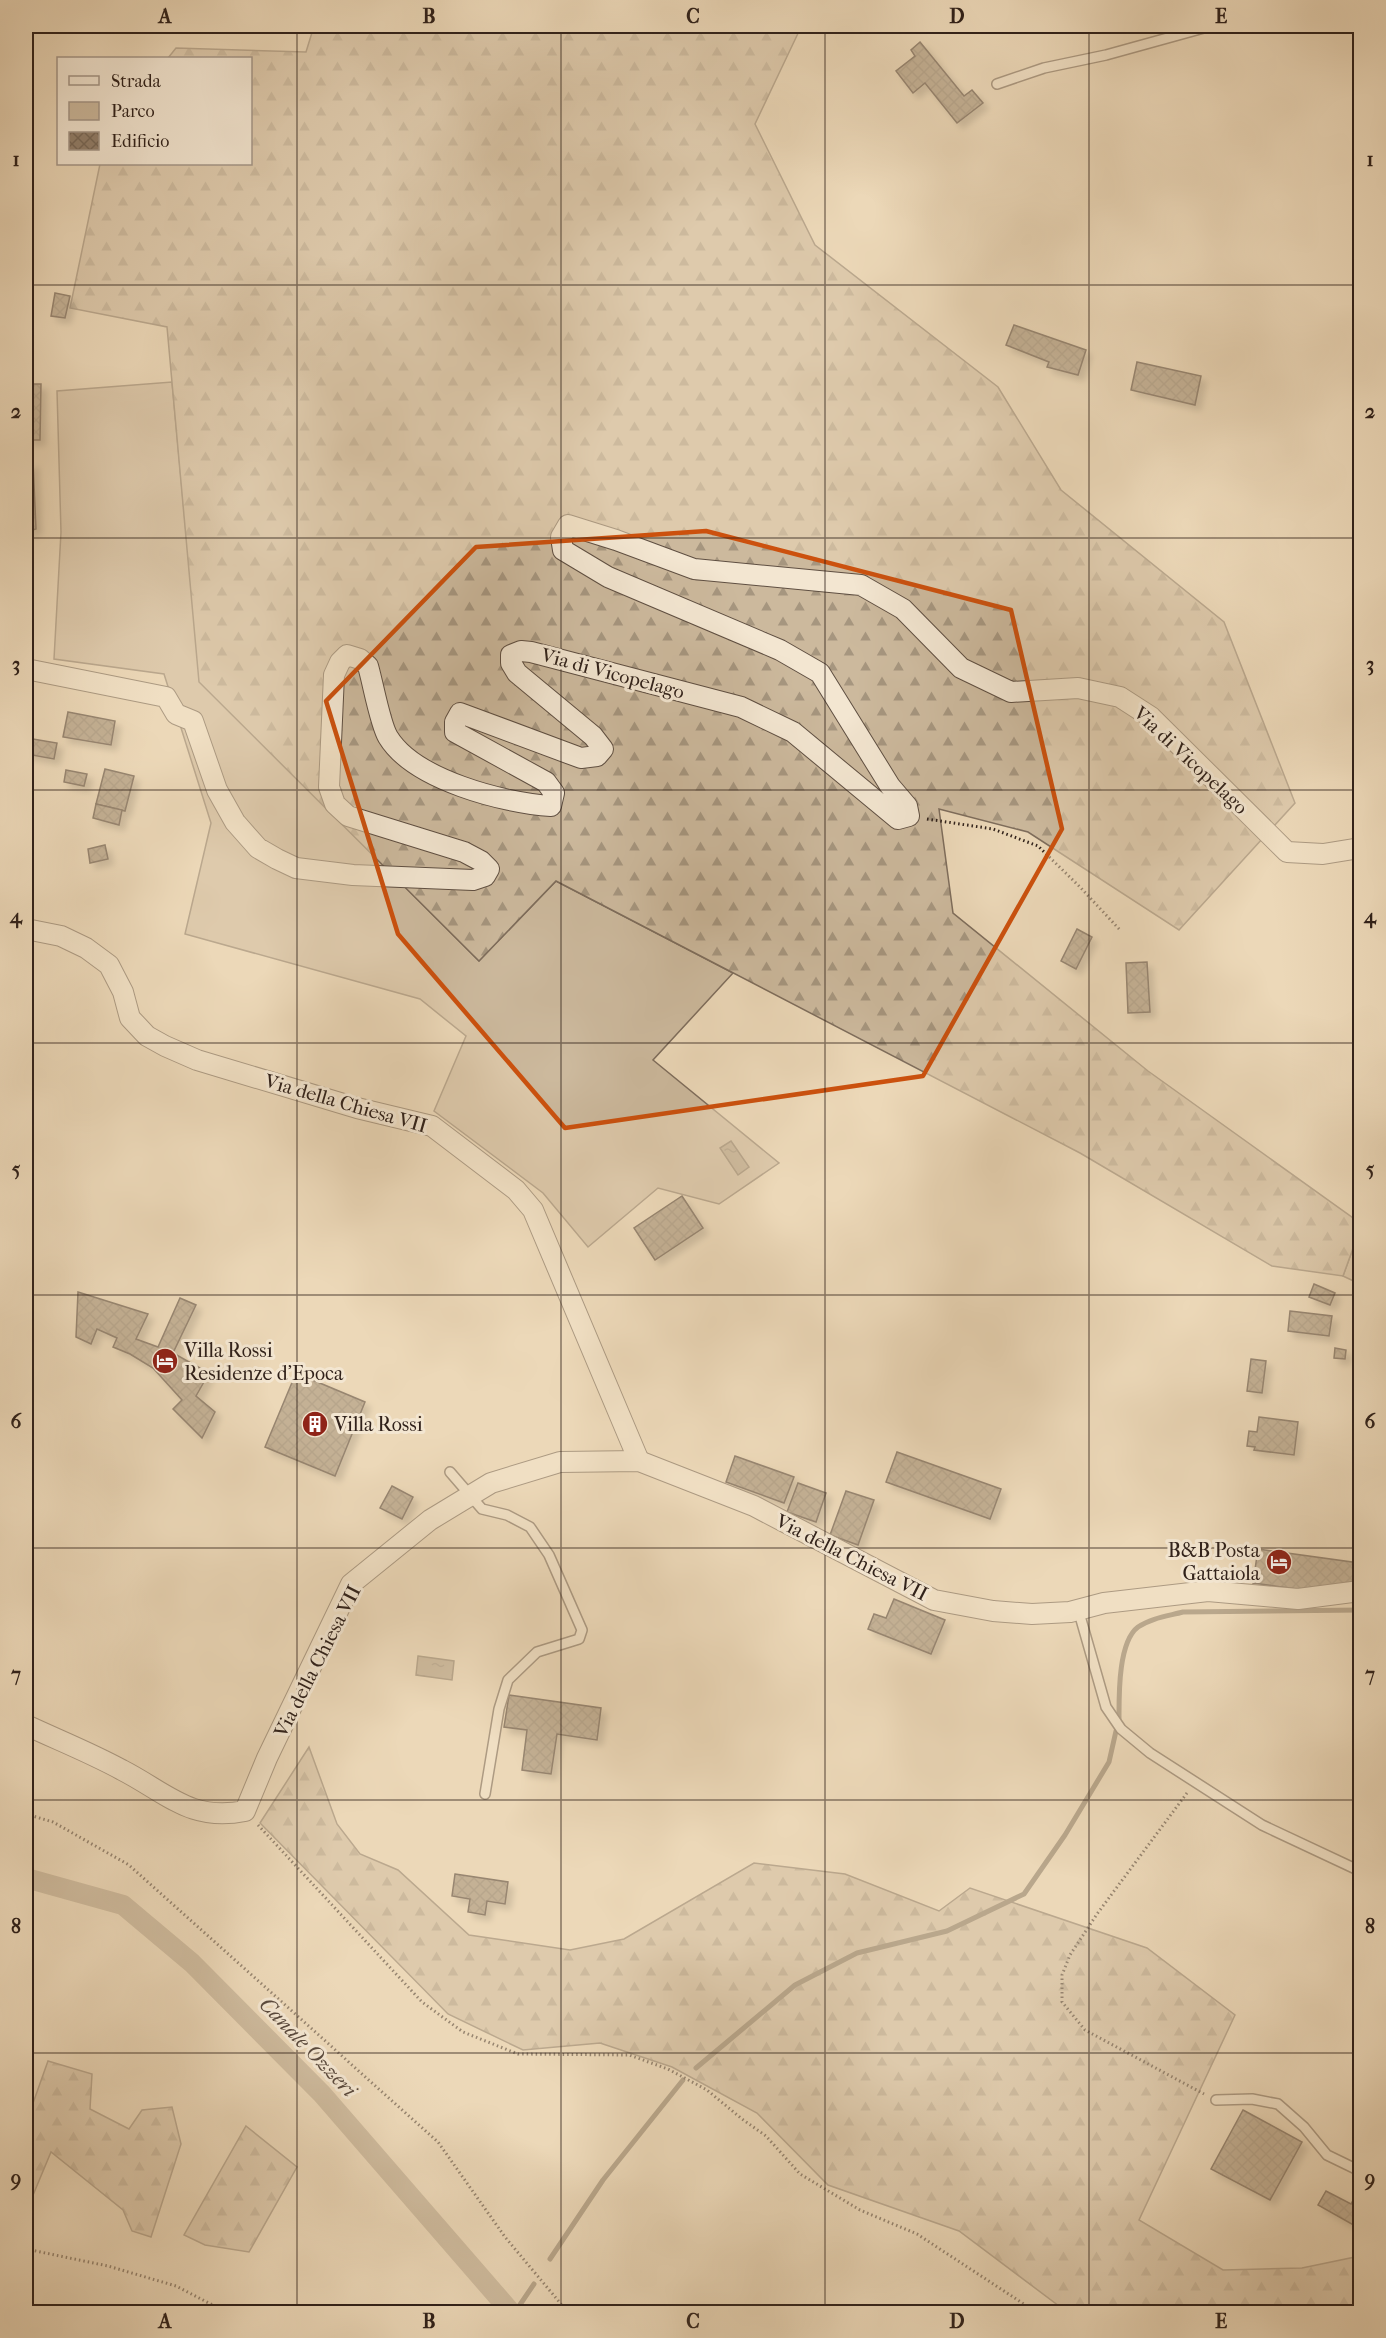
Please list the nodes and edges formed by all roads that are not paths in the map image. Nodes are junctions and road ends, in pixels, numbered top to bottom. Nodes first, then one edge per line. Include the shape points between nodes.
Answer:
1 (1211, 26) edge
2 (997, 84) dead end
3 (26, 669) edge
4 (1360, 848) edge
5 (26, 928) edge
6 (639, 1461) junction
7 (450, 1472) dead end
8 (472, 1495) junction
9 (1360, 1591) edge
10 (1078, 1609) junction
11 (26, 1725) edge
12 (485, 1794) dead end
13 (1360, 1871) edge
14 (1216, 2100) road end
15 (1360, 2171) edge

1 - 2 lane via 1044,68
3 - 4 street, Via di Vicopelago via 166,696 176,714 193,721 217,790 236,822 258,848 296,868 473,880 485,876 489,869 464,852 348,816 335,804 329,787 334,675 347,655 368,666 387,736 403,754 460,786 522,804 551,807 554,793 546,782 455,732 460,713 581,758 597,756 603,749 593,736 517,673 511,655 521,651 741,707 793,732 898,819 909,816 907,806 890,786 820,673 780,650 608,577 563,550 561,537 568,525 694,569 861,585 903,609 961,668 1011,692 1078,688 1120,697 1151,717 1287,852 1323,854
5 - 6 street, Via della Chiesa VII via 61,936 109,965 123,992 130,1018 147,1036 165,1046 207,1063 357,1108 432,1126 516,1190 533,1210
6 - 8 street, Via della Chiesa VII via 560,1462 491,1484
6 - 10 street, Via della Chiesa VII via 754,1506 934,1599 1032,1614
7 - 8 lane
8 - 11 street, Via della Chiesa VII via 430,1520 351,1584 245,1811 226,1815 195,1810 123,1770
8 - 12 lane via 482,1509 507,1515 530,1527 549,1555 582,1630 579,1639 537,1652 508,1680 499,1708
9 - 10 street, Via della Chiesa VII via 1298,1599 1208,1591
10 - 13 lane via 1106,1707 1121,1729 1262,1825
14 - 15 lane via 1252,2099 1278,2104 1327,2155

